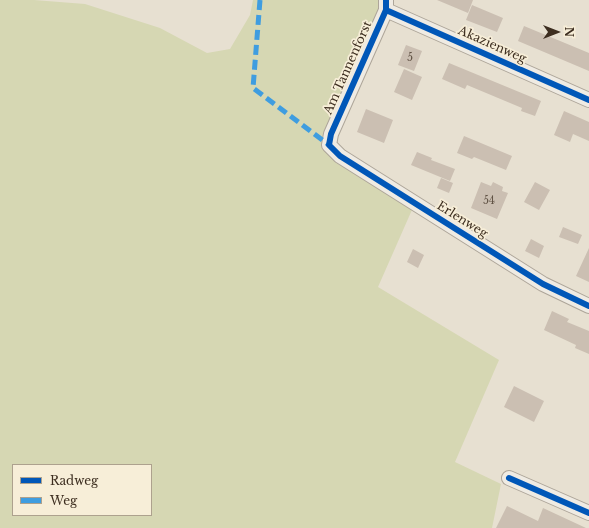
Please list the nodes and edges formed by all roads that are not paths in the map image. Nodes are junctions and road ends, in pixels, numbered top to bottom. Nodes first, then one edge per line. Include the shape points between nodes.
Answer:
1 (386, 5) edge
2 (589, 100) edge
3 (329, 145) joint
4 (589, 306) edge
5 (509, 478) dead end
6 (589, 513) edge

1 - 2 street, Akazienweg
1 - 3 street, Am Tannenforst via 331,134
3 - 4 street, Erlenweg via 340,156 543,284
5 - 6 street

